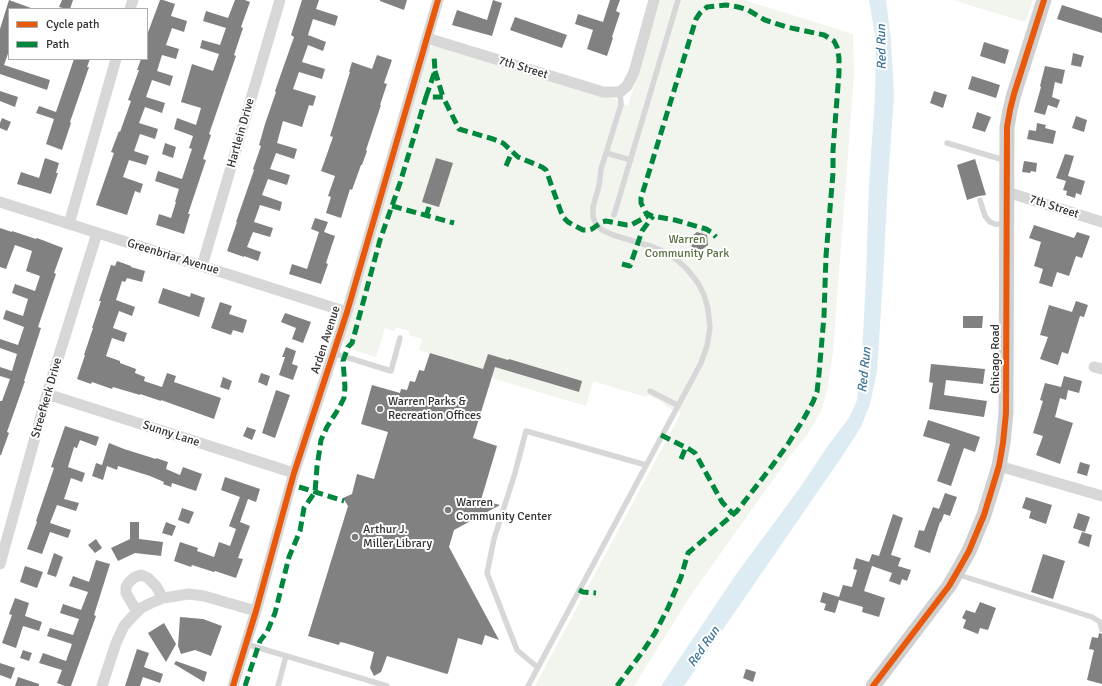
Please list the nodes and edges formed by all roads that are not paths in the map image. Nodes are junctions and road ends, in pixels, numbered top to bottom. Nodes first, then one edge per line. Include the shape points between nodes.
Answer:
1 (280, 0) edge
2 (438, 0) edge
3 (654, 0) edge
4 (678, 0) edge
5 (1044, 0) edge
6 (427, 38) junction
7 (116, 60) edge
8 (620, 92) junction
9 (947, 143) dead end
10 (606, 153) junction
11 (631, 160) junction
12 (1007, 161) junction
13 (1007, 192) junction
14 (980, 200) dead end
15 (0, 202) edge
16 (614, 215) dead end
17 (1102, 222) edge
18 (69, 224) junction
19 (1007, 225) junction
20 (97, 233) junction
21 (202, 266) junction
22 (347, 312) junction
23 (400, 338) dead end
24 (333, 353) junction
25 (650, 391) dead end
26 (47, 394) junction
27 (677, 405) junction
28 (646, 465) junction
29 (999, 466) junction
30 (294, 473) junction
31 (1102, 496) edge
32 (0, 563) edge
33 (956, 574) junction
34 (163, 598) junction
35 (256, 611) junction
36 (137, 612) junction
37 (1102, 630) edge
38 (246, 644) junction
39 (286, 656) junction
40 (537, 667) junction
41 (102, 686) edge
42 (233, 686) edge
43 (278, 686) edge
44 (387, 686) edge
45 (528, 686) edge
46 (873, 686) edge

1 - 21 street, Hartlein Drive
2 - 6 street, Arden Avenue
3 - 8 street via 634,72 627,86
4 - 11 lane
5 - 12 street, Chicago Road via 1010,110
6 - 8 street, 7th Street via 603,92
6 - 22 street, Arden Avenue
7 - 18 street
8 - 10 lane via 621,105
9 - 12 lane
10 - 11 lane
10 - 27 lane via 593,207 596,224 613,235 653,247 677,260 698,283 708,309 710,328 707,346 701,363
11 - 16 lane
12 - 13 street, Chicago Road
13 - 17 street, 7th Street
13 - 19 street, Chicago Road
14 - 19 lane via 985,216 990,222
15 - 18 street, Greenbriar Avenue
18 - 20 street, Greenbriar Avenue
19 - 29 street, Chicago Road via 1006,413
20 - 21 street, Greenbriar Avenue
20 - 26 street, Streefkerk Drive
21 - 22 street, Greenbriar Avenue
22 - 24 street, Arden Avenue
23 - 24 lane via 391,371
24 - 30 street, Arden Avenue
25 - 27 lane
26 - 30 street, Sunny Lane
26 - 32 street, Streefkerk Drive
27 - 28 lane
28 - 40 lane
28 - 40 lane via 526,431 494,539 487,573 516,650
29 - 31 street
29 - 33 street, Chicago Road via 984,515
30 - 35 street, Arden Avenue
33 - 37 lane via 1092,617 1100,622
33 - 46 street, Chicago Road
34 - 35 street via 189,594 204,596
34 - 36 street via 151,602
34 - 36 street via 148,578 141,575 136,577 129,582 126,593
35 - 38 street, Arden Avenue
36 - 41 street via 121,632
38 - 39 lane
38 - 42 street, Arden Avenue
39 - 43 lane
39 - 44 lane
40 - 45 lane

